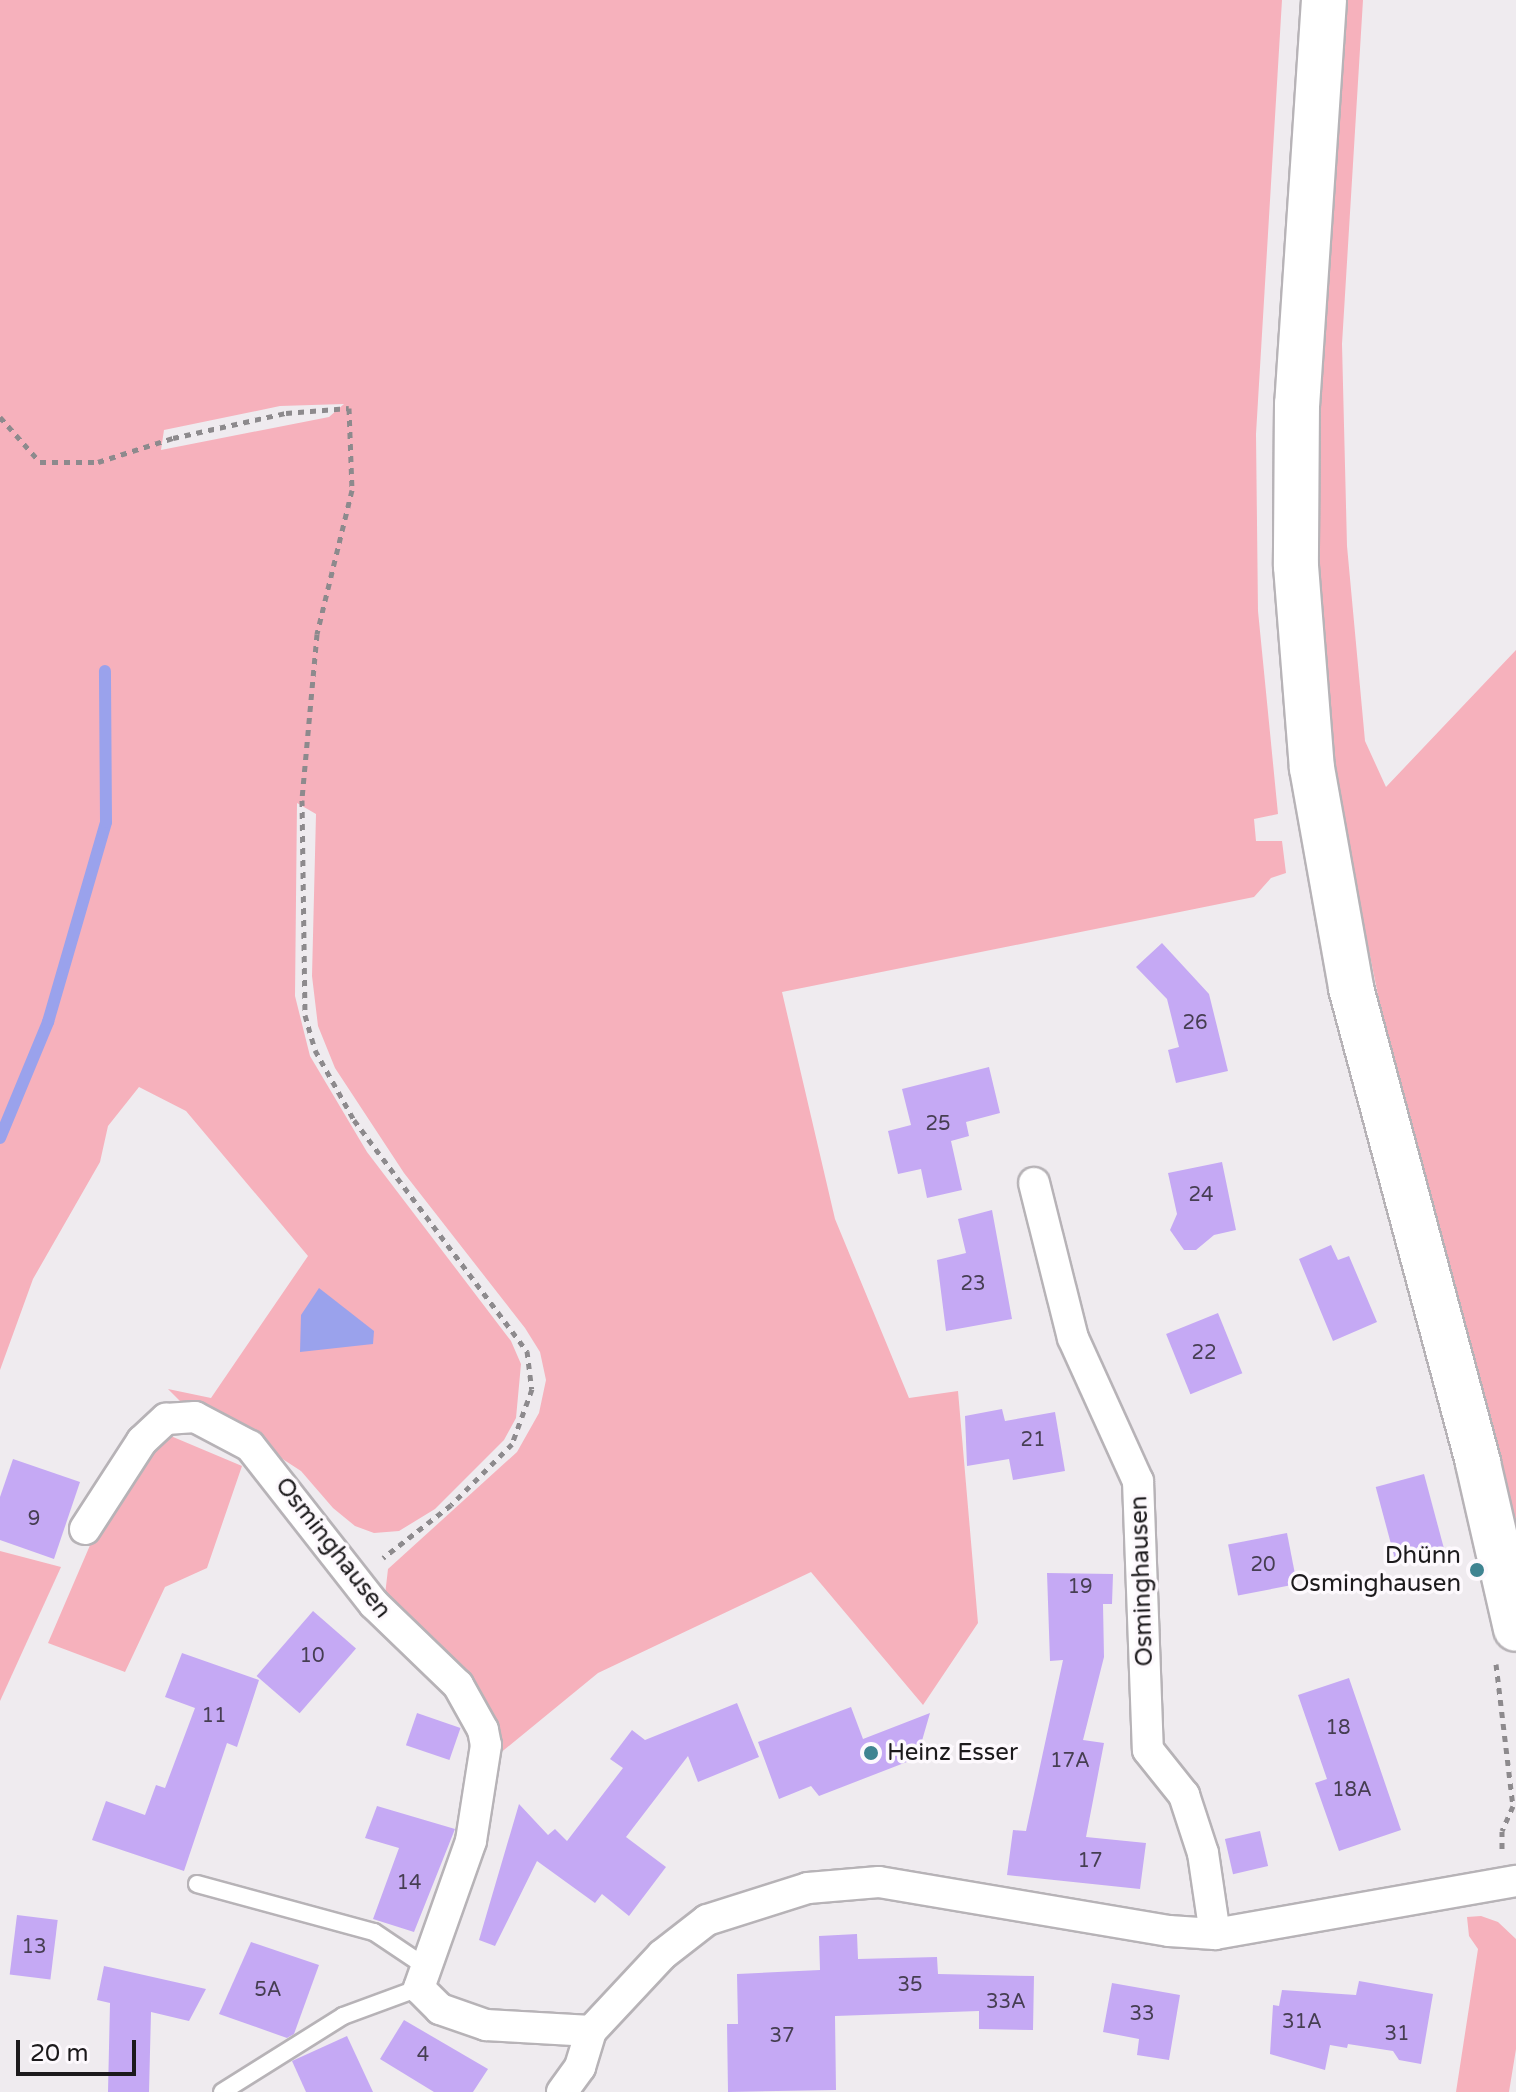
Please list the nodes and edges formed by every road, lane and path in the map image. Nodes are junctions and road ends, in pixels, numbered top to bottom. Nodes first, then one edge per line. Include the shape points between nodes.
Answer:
1 (1324, 0) edge
2 (0, 417) edge
3 (1034, 1183) dead end
4 (85, 1529) dead end
5 (354, 1580) junction
6 (1516, 1629) edge
7 (1516, 1881) edge
8 (197, 1884) dead end
9 (1215, 1934) junction
10 (422, 1977) junction
11 (591, 2031) junction
12 (222, 2092) edge
13 (562, 2092) edge

1 - 6 main road via 1297,404 1296,566 1312,768 1351,988 1478,1463
2 - 5 path via 40,462 98,462 173,438 286,413 349,408 352,490 317,634 302,800 305,1015 315,1050 354,1120 527,1351 532,1389 522,1427 485,1473
3 - 9 street, Osminghausen via 1073,1338 1138,1481 1148,1750 1184,1795 1203,1853
4 - 5 street, Osminghausen via 153,1426 180,1416 195,1417 250,1446
5 - 10 street, Osminghausen via 458,1685 483,1730 484,1761 471,1841
7 - 9 street
8 - 10 lane via 374,1932
9 - 11 street via 1169,1931 879,1882 808,1888 707,1920 662,1955
10 - 11 street via 440,2009 486,2025
10 - 12 lane via 343,2016
11 - 13 street via 580,2067

